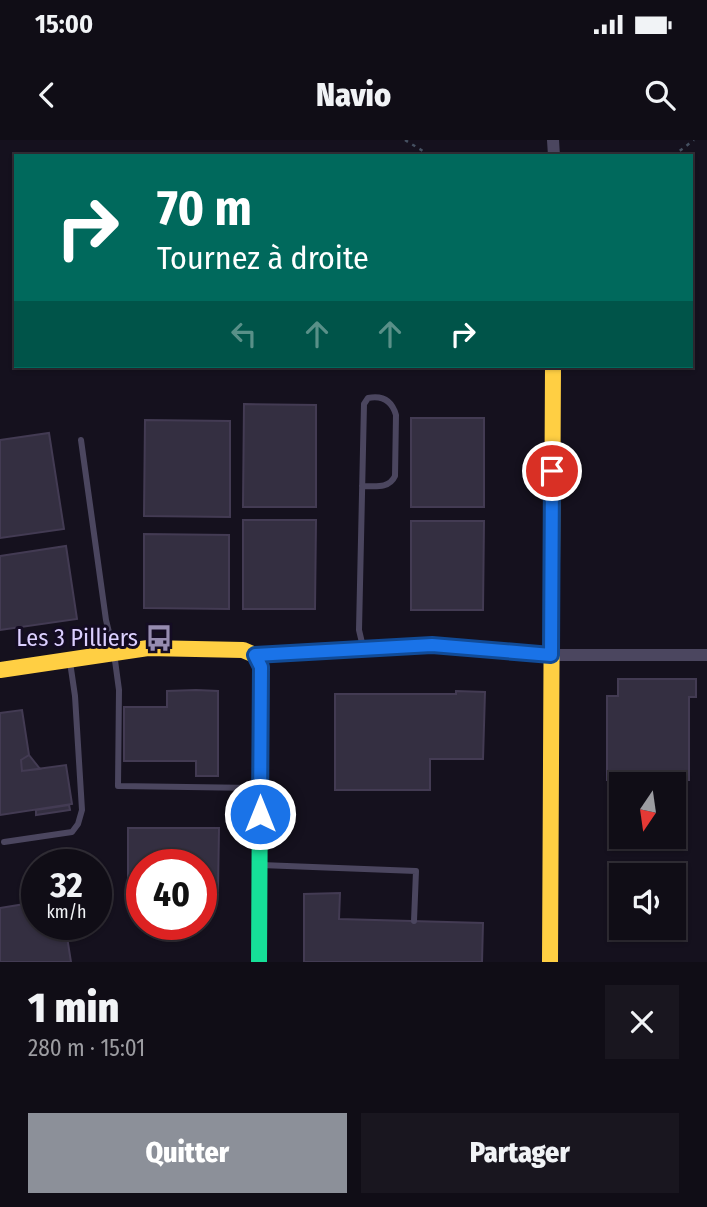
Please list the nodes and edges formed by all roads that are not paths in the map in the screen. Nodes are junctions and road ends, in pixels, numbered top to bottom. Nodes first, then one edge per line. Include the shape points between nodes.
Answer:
1 (553, 368) edge
2 (81, 440) dead end
3 (362, 486) junction
4 (363, 647) junction
5 (114, 653) junction
6 (255, 655) junction
7 (551, 655) junction
8 (707, 655) edge
9 (70, 660) junction
10 (0, 670) edge
11 (260, 789) junction
12 (4, 842) dead end
13 (260, 865) junction
14 (414, 921) dead end
15 (259, 962) edge
16 (550, 962) edge

1 - 7 street
2 - 5 lane
3 - 3 lane via 364,404 368,398 384,398 396,415 395,476 387,485
3 - 4 lane via 359,630
4 - 6 street
4 - 7 street via 432,645
5 - 6 street via 148,648 243,650
5 - 9 street
5 - 11 lane via 119,690 118,786
6 - 11 street via 261,667
7 - 8 street
7 - 16 street
9 - 10 street
9 - 12 lane via 82,810 78,824 72,832
11 - 13 street
13 - 14 lane via 416,871
13 - 15 street

